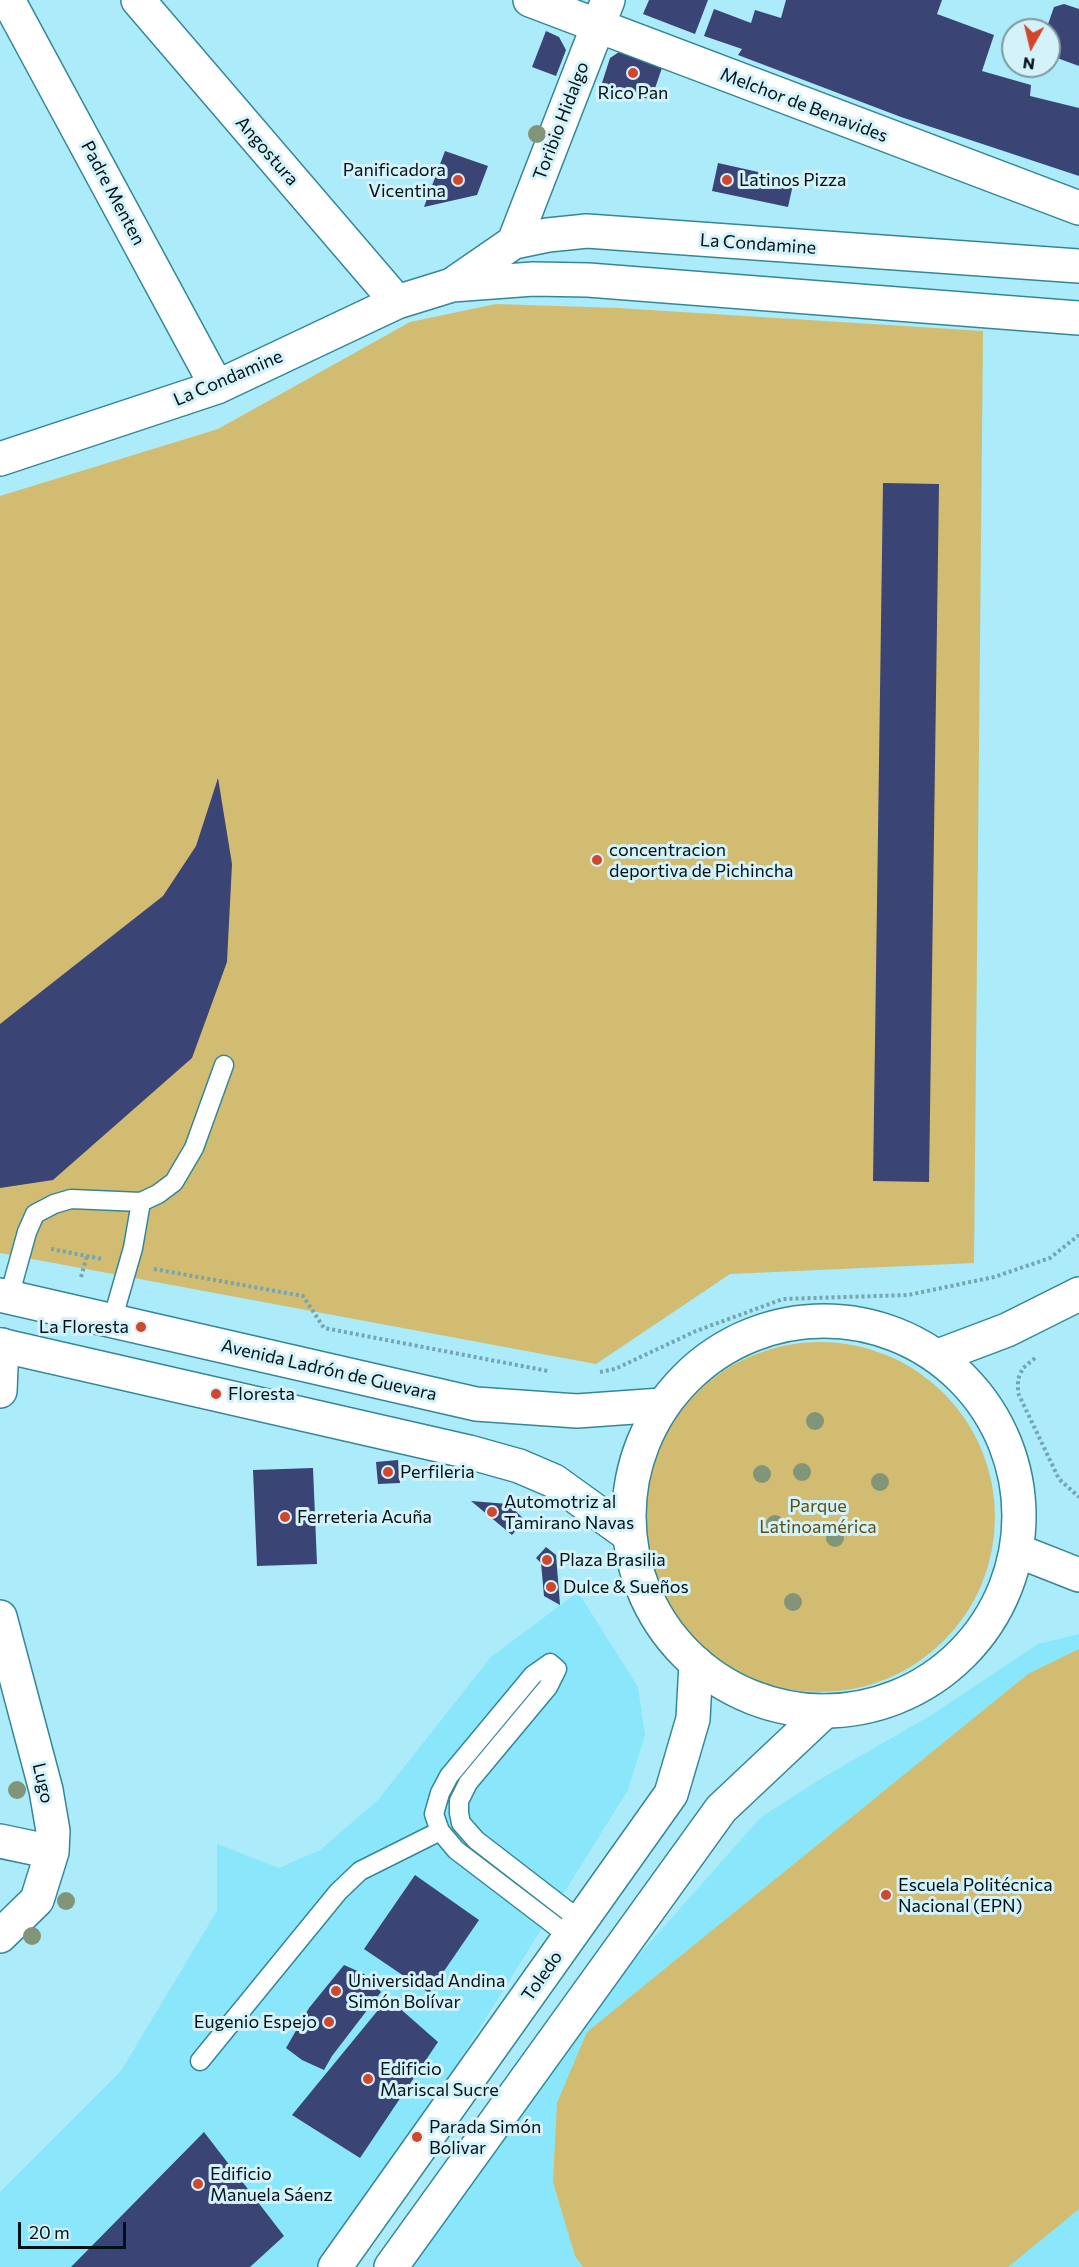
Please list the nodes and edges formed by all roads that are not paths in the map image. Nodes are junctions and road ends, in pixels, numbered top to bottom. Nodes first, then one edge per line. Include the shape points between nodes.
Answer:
1 (8, 0) edge
2 (138, 0) edge
3 (530, 0) edge
4 (603, 14) edge
5 (1079, 208) edge
6 (514, 242) junction
7 (1079, 266) edge
8 (452, 285) junction
9 (397, 302) junction
10 (1079, 318) edge
11 (217, 387) junction
12 (0, 459) edge
13 (224, 1065) dead end
14 (141, 1202) junction
15 (1079, 1294) edge
16 (4, 1296) edge
17 (112, 1322) junction
18 (1, 1345) edge
19 (938, 1356) junction
20 (0, 1391) edge
21 (662, 1405) junction
22 (629, 1535) junction
23 (1018, 1551) junction
24 (1079, 1575) edge
25 (0, 1617) edge
26 (696, 1664) junction
27 (825, 1711) junction
28 (440, 1831) junction
29 (0, 1841) edge
30 (52, 1852) junction
31 (576, 1929) junction
32 (0, 1936) edge
33 (200, 2061) dead end
34 (335, 2267) edge
35 (391, 2267) edge

1 - 11 street, Padre Menten
2 - 9 street, Angostura
3 - 4 street, Melchor de Benavides
4 - 5 street, Melchor de Benavides
4 - 6 street, Toribio Hidalgo
6 - 7 street, La Condamine via 587,231
6 - 8 street, La Condamine
8 - 9 street, La Condamine
8 - 10 street, La Condamine via 533,279 588,280
9 - 11 street, La Condamine
11 - 12 street, La Condamine
13 - 14 lane via 194,1148 174,1182
14 - 16 lane via 71,1199 35,1214
14 - 17 lane
15 - 19 street via 1007,1330
16 - 17 street, Avenida Ladrón de Guevara
17 - 21 street, Avenida Ladrón de Guevara via 476,1404 577,1412
18 - 20 street
18 - 22 street via 519,1466 554,1481
19 - 21 street via 882,1329 820,1320 759,1331 704,1360
19 - 23 street via 979,1394 1007,1442 1020,1496
21 - 22 street via 635,1462 628,1498
22 - 26 street via 640,1583 663,1627
23 - 24 street
23 - 27 street via 1001,1602 970,1647 928,1681 879,1703
25 - 30 street, Lugo via 46,1791 54,1831
26 - 27 street via 735,1689 779,1705
26 - 31 street, Toledo via 693,1719 671,1794
27 - 35 street via 721,1809
28 - 31 lane via 456,1850
28 - 31 lane via 434,1814 445,1782 533,1675 550,1663 557,1669 548,1687 468,1783 459,1801 459,1813 461,1823 476,1840
28 - 33 lane via 360,1871 345,1885
29 - 30 street
30 - 32 street, Lugo via 37,1900
31 - 34 street, Toledo

